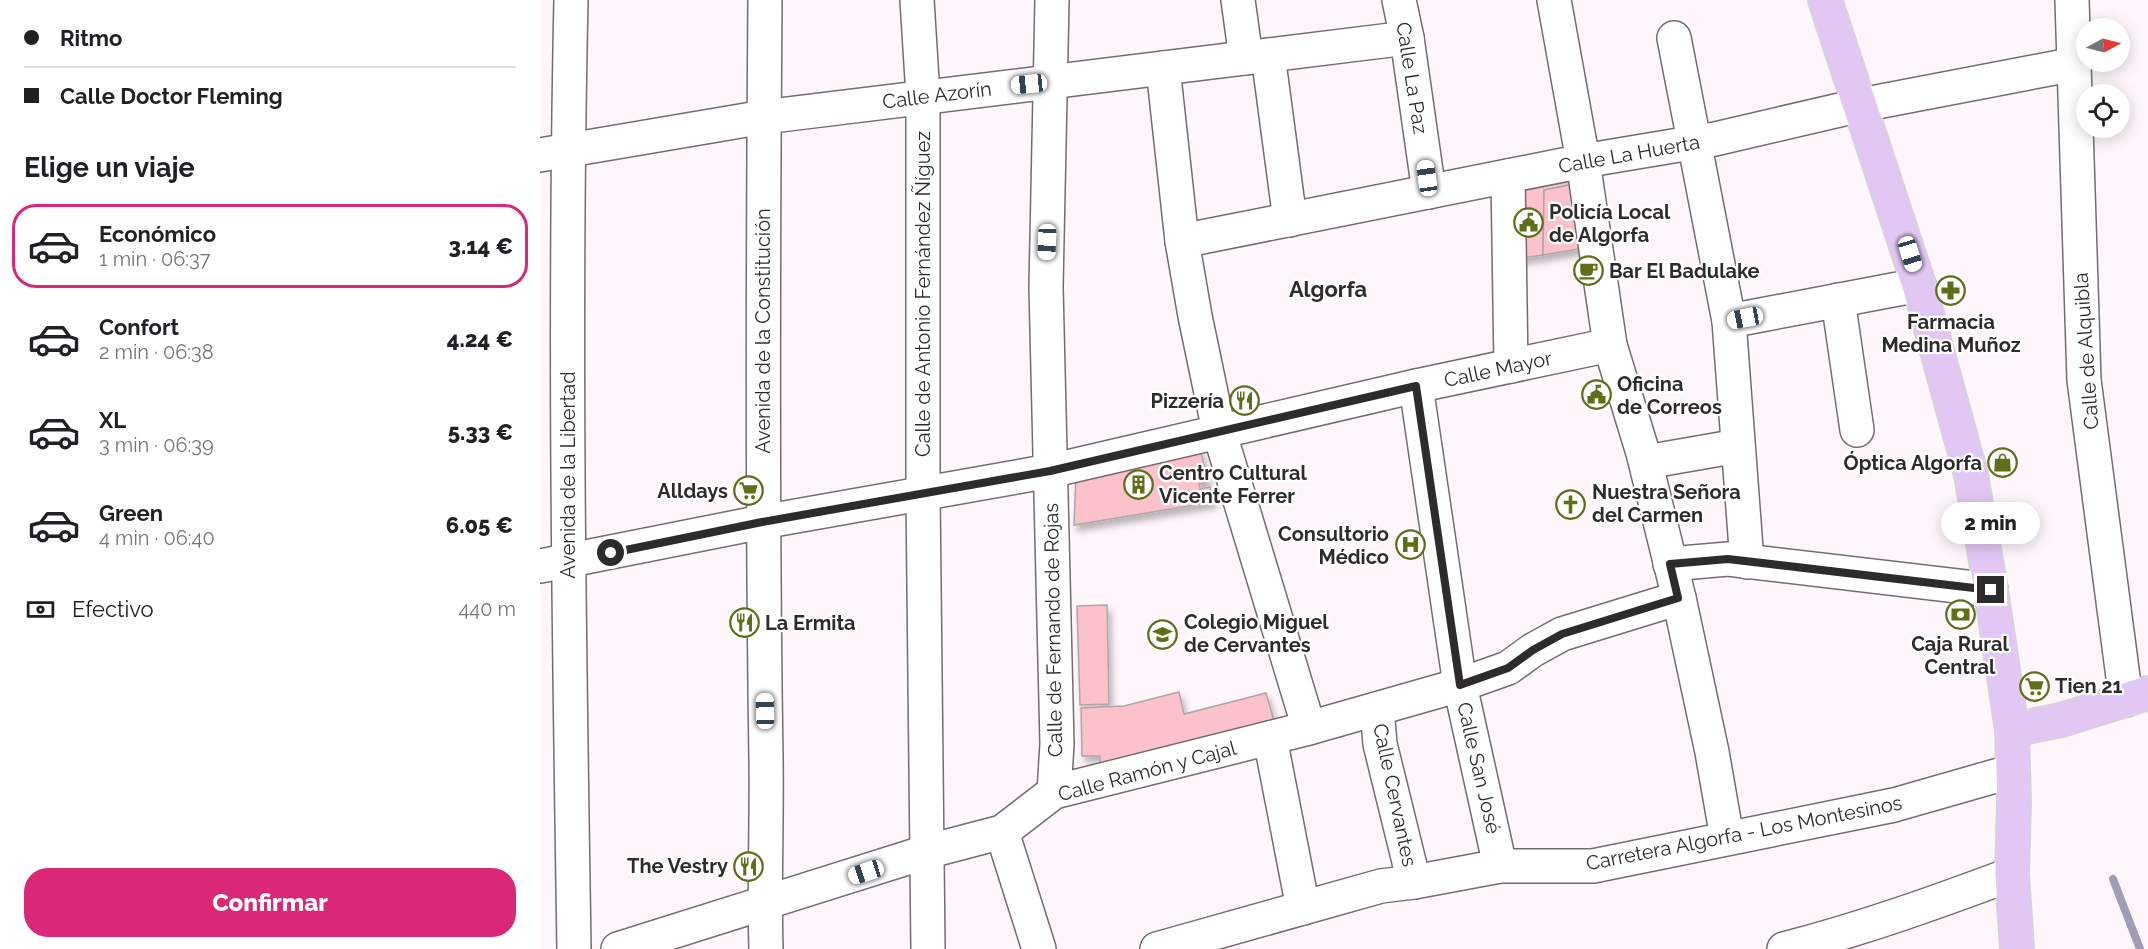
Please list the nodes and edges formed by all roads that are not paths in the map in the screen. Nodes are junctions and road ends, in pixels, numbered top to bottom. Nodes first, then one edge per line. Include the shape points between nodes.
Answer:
1 (571, 0) edge
2 (765, 0) edge
3 (917, 0) edge
4 (1052, 0) edge
5 (1238, 0) edge
6 (1399, 0) edge
7 (1554, 0) edge
8 (1825, 0) edge
9 (2072, 0) edge
10 (1407, 38) junction
11 (1674, 38) dead end
12 (1257, 56) junction
13 (2075, 64) junction
14 (1163, 68) junction
15 (1050, 82) junction
16 (923, 96) junction
17 (1861, 105) junction
18 (764, 117) junction
19 (1693, 142) junction
20 (554, 153) edge
21 (1583, 161) junction
22 (1508, 176) junction
23 (1429, 192) junction
24 (1290, 220) junction
25 (1182, 241) junction
26 (1919, 285) junction
27 (1838, 300) junction
28 (1729, 321) junction
29 (1610, 345) junction
30 (1511, 366) junction
31 (1416, 386) junction
32 (1857, 430) dead end
33 (1219, 431) junction
34 (1738, 446) junction
35 (1646, 462) junction
36 (1050, 471) junction
37 (923, 494) junction
38 (762, 522) junction
39 (1747, 562) junction
40 (554, 564) edge
41 (1670, 564) junction
42 (1991, 590) junction
43 (1678, 598) junction
44 (1460, 685) junction
45 (2137, 696) edge
46 (1377, 709) junction
47 (1309, 728) junction
48 (2012, 730) junction
49 (1270, 738) junction
50 (2013, 771) junction
51 (1054, 792) junction
52 (1002, 832) junction
53 (1727, 838) junction
54 (926, 852) junction
55 (1500, 866) junction
56 (2012, 874) junction
57 (1414, 882) junction
58 (764, 903) junction
59 (1303, 908) junction
60 (574, 949) edge
61 (618, 949) edge
62 (766, 949) edge
63 (928, 949) edge
64 (1039, 949) edge
65 (1157, 949) edge
66 (1784, 949) edge
67 (2017, 949) edge

1 - 20 street, Avenida de la Libertad
2 - 18 street, Avenida de la Constitución
3 - 16 street, Calle de Antonio Fernández Ñíguez
4 - 15 street, Calle de Fernando de Rojas
5 - 12 street
6 - 10 street, Calle La Paz
7 - 21 street
8 - 17 main road
9 - 13 street, Calle de Alquibla
10 - 12 street, Calle Azorín
10 - 23 street, Calle La Paz
11 - 19 street
12 - 14 street, Calle Azorín
12 - 24 street
13 - 17 street, Calle La Huerta
13 - 45 street, Calle de Alquibla via 2084,381
14 - 15 street, Calle Azorín
14 - 25 street
15 - 16 street, Calle Azorín
15 - 36 street, Calle de Fernando de Rojas via 1046,287
16 - 18 street, Calle Azorín
16 - 37 street, Calle de Antonio Fernández Ñíguez
17 - 19 street, Calle La Huerta
17 - 26 main road
18 - 20 street, Calle Azorín
18 - 38 street, Avenida de la Constitución
19 - 21 street, Calle La Huerta
19 - 28 street
20 - 40 street, Avenida de la Libertad
21 - 22 street, Calle La Huerta
21 - 29 street
22 - 23 street, Calle La Huerta
22 - 30 street
23 - 24 street, Calle La Huerta
24 - 25 street, Calle La Huerta
25 - 33 street
26 - 27 street
26 - 42 main road via 1971,476
27 - 28 street
27 - 32 street
28 - 34 street
29 - 30 street, Calle Mayor
29 - 35 street
30 - 31 street, Calle Mayor
31 - 33 street, Calle Mayor
31 - 44 street, Calle San José
33 - 36 street, Calle Mayor
33 - 47 street
34 - 35 street
34 - 39 street
35 - 41 street
36 - 37 street, Calle Mayor
36 - 51 street, Calle de Fernando de Rojas via 1057,744
37 - 38 street, Calle Mayor
37 - 54 street, Calle de Antonio Fernández Ñíguez
38 - 40 street, Calle Mayor
38 - 58 street, Avenida de la Constitución via 767,806
39 - 41 street via 1728,559
39 - 42 street
40 - 60 street, Avenida de la Libertad
41 - 43 street
42 - 48 main road
43 - 44 street, Calle Ramón y Cajal via 1562,634 1508,668
43 - 53 street
44 - 46 street, Calle Ramón y Cajal
44 - 55 street, Calle San José
45 - 48 main road via 2061,720
46 - 47 street, Calle Ramón y Cajal
46 - 57 street, Calle Cervantes via 1380,744
47 - 49 street, Calle Ramón y Cajal
48 - 50 main road
49 - 51 street, Calle Ramón y Cajal
49 - 59 street
50 - 53 street, Carretera Algorfa - Los Montesinos via 1894,805
50 - 56 main road
51 - 52 street, Calle Ramón y Cajal
52 - 54 street, Calle Ramón y Cajal
52 - 64 street
53 - 55 street, Carretera Algorfa - Los Montesinos via 1593,866
54 - 58 street, Calle Ramón y Cajal
54 - 63 street, Calle de Antonio Fernández Ñíguez
55 - 57 street, Carretera Algorfa - Los Montesinos
56 - 66 street via 1903,915
56 - 67 main road
57 - 59 street, Carretera Algorfa - Los Montesinos via 1381,886
58 - 61 street, Calle Ramón y Cajal
58 - 62 street, Avenida de la Constitución
59 - 65 street, Carretera Algorfa - Los Montesinos

